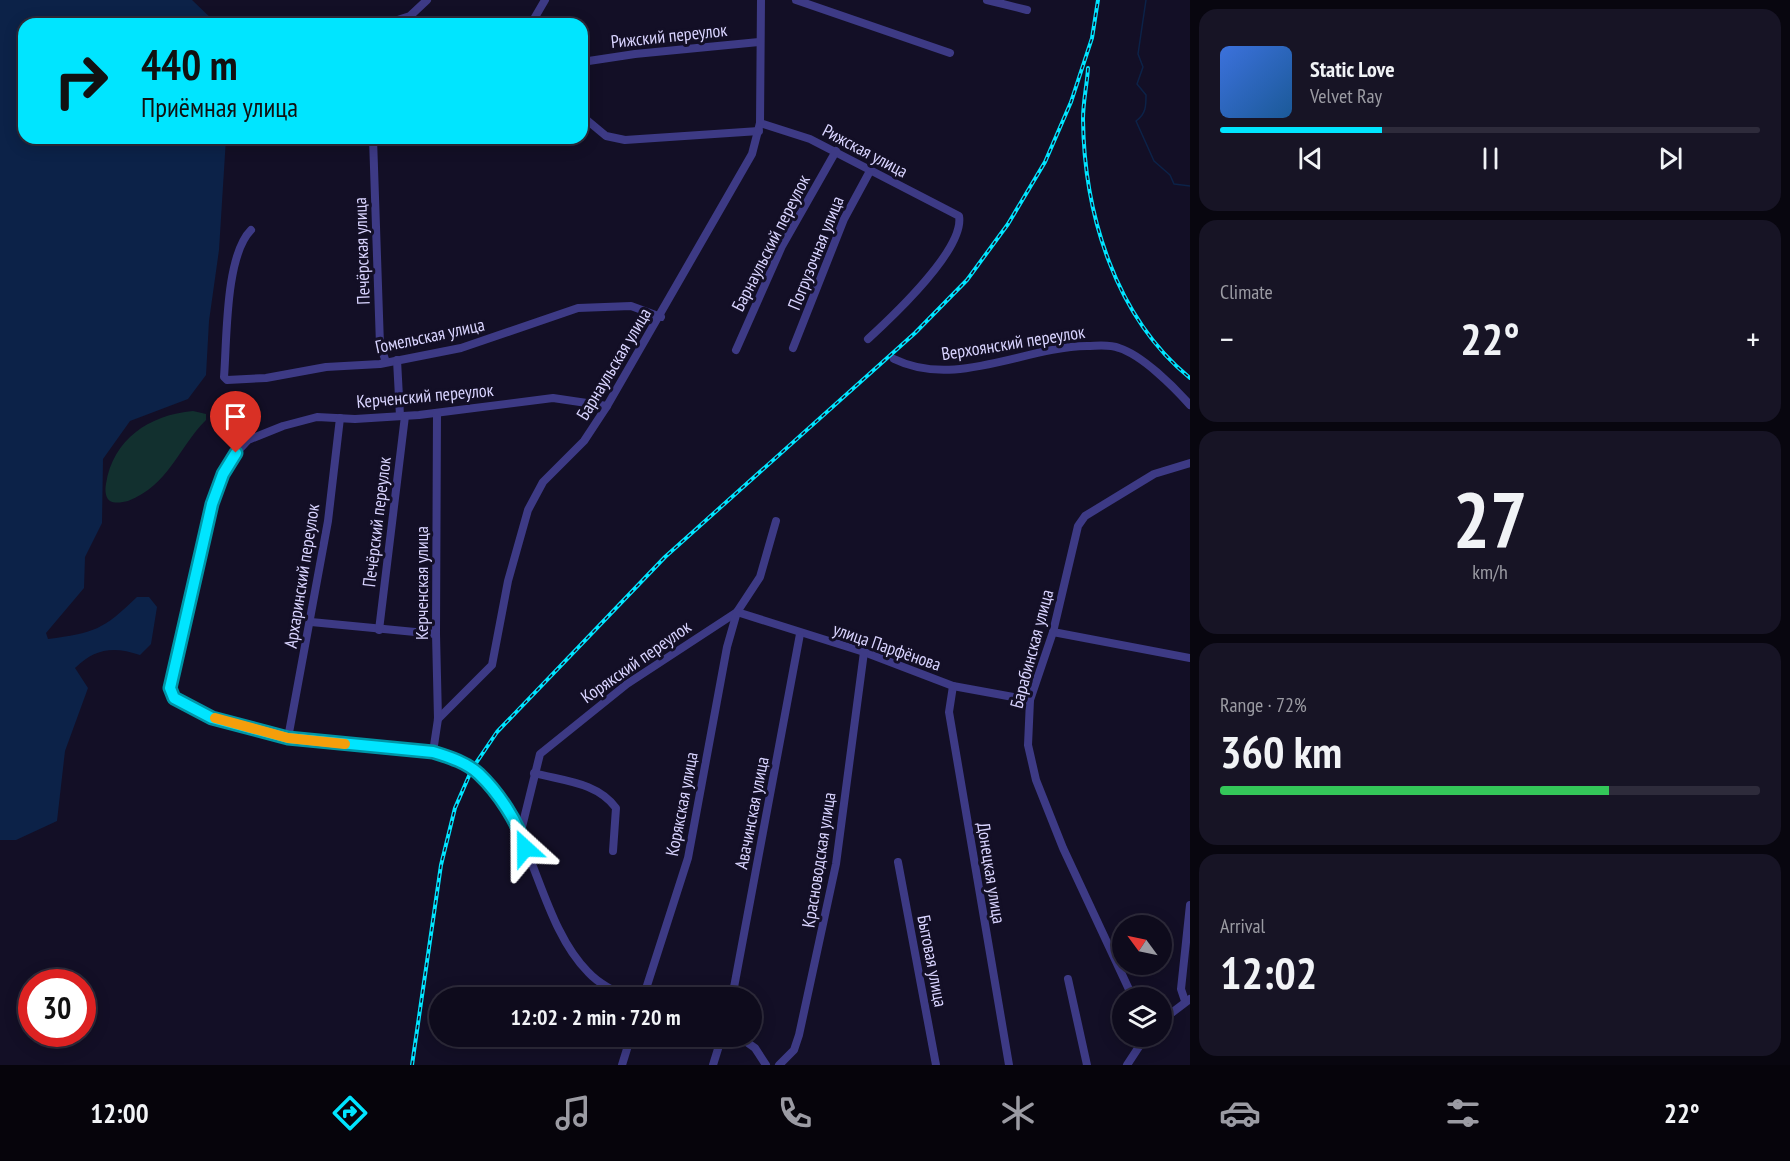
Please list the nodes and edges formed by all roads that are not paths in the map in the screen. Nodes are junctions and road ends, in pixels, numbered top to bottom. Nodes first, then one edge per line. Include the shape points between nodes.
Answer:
1 (427, 0) edge
2 (545, 0) edge
3 (761, 0) edge
4 (796, 0) edge
5 (987, 0) edge
6 (1027, 10) dead end
7 (404, 18) edge
8 (534, 18) edge
9 (759, 42) junction
10 (950, 53) dead end
11 (588, 62) edge
12 (588, 121) edge
13 (759, 127) junction
14 (373, 144) edge
15 (836, 151) junction
16 (870, 171) junction
17 (251, 230) dead end
18 (661, 317) junction
19 (868, 339) dead end
20 (793, 348) dead end
21 (736, 350) dead end
22 (894, 359) dead end
23 (397, 360) junction
24 (386, 362) junction
25 (1190, 405) edge
26 (607, 406) junction
27 (437, 413) junction
28 (402, 416) junction
29 (340, 418) junction
30 (1190, 464) edge
31 (776, 521) dead end
32 (737, 612) junction
33 (311, 622) junction
34 (379, 630) junction
35 (1053, 632) junction
36 (435, 634) junction
37 (800, 634) junction
38 (864, 652) junction
39 (1190, 658) edge
40 (953, 686) junction
41 (1030, 700) junction
42 (438, 719) junction
43 (288, 738) junction
44 (433, 752) junction
45 (534, 773) junction
46 (520, 831) junction
47 (612, 851) dead end
48 (898, 862) dead end
49 (1190, 905) edge
50 (1068, 979) dead end
51 (608, 987) edge
52 (646, 987) edge
53 (734, 987) edge
54 (1128, 987) edge
55 (1187, 1000) edge
56 (1172, 1012) edge
57 (627, 1047) edge
58 (718, 1047) edge
59 (754, 1047) edge
60 (1139, 1047) edge
61 (622, 1065) edge
62 (712, 1065) edge
63 (766, 1065) edge
64 (779, 1065) edge
65 (936, 1065) edge
66 (1009, 1065) edge
67 (1087, 1065) edge
68 (1127, 1065) edge

1 - 7 street
2 - 8 street
3 - 9 street, Барнаульская улица
4 - 10 street
5 - 6 street
9 - 11 street, Рижский переулок
9 - 13 street, Барнаульская улица
12 - 13 street, Рижская улица via 606,136 625,140
13 - 15 street, Рижская улица via 786,129
13 - 18 street, Барнаульская улица via 752,154
14 - 24 street, Печёрская улица via 380,345
15 - 16 street, Рижская улица
15 - 21 street, Барнаульский переулок via 782,246
16 - 19 street, Рижская улица via 955,213 960,225 945,256
16 - 20 street, Погрузочная улица via 844,219
17 - 24 street, Гомельская улица via 240,250 228,297 224,377 235,380
18 - 23 street, Гомельская улица via 631,306 578,308 461,348
18 - 26 street, Барнаульская улица
22 - 25 street, Верхоянский переулок via 918,368 948,370 1066,346 1114,346 1164,378
23 - 24 street, Гомельская улица
23 - 28 street, Печёрский переулок
26 - 27 street, Керченский переулок via 553,398
26 - 42 street, Барнаульская улица via 584,441 543,483 528,510 508,581 492,664
27 - 28 street, Керченский переулок
27 - 36 street, Керченская улица
28 - 29 street, Керченский переулок
28 - 34 street, Печёрский переулок
29 - 33 street, Архаринский переулок
29 - 43 street, Керченский переулок via 301,420 248,441 236,453 212,504 170,688 174,698 212,718
30 - 35 street, Барабинская улица via 1154,474 1085,516 1077,530
31 - 32 street, Корякский переулок via 760,577
32 - 37 street, улица Парфёнова
32 - 45 street, Корякский переулок via 593,709 540,754
32 - 52 street, Корякская улица via 688,858
33 - 34 street
33 - 43 street, Архаринский переулок
34 - 36 street
35 - 39 street
35 - 41 street, Барабинская улица
36 - 42 street, Керченская улица
37 - 38 street, улица Парфёнова
37 - 53 street, Авачинская улица
38 - 40 street, улица Парфёнова
38 - 64 street, Красноводская улица via 830,900 800,1035 794,1050
40 - 41 street, улица Парфёнова
40 - 66 street, Донецкая улица via 949,712
41 - 54 street, Барабинская улица via 1027,732 1036,780 1071,869
42 - 44 street, Керченская улица
43 - 44 street
44 - 46 street via 479,774
45 - 46 street, Корякский переулок
45 - 47 street via 587,786 607,796 616,807
46 - 51 street via 530,864 578,962
48 - 65 street, Бытовая улица
49 - 55 street via 1181,989
50 - 67 street
55 - 56 street
57 - 61 street
58 - 62 street
59 - 63 street
60 - 68 street

